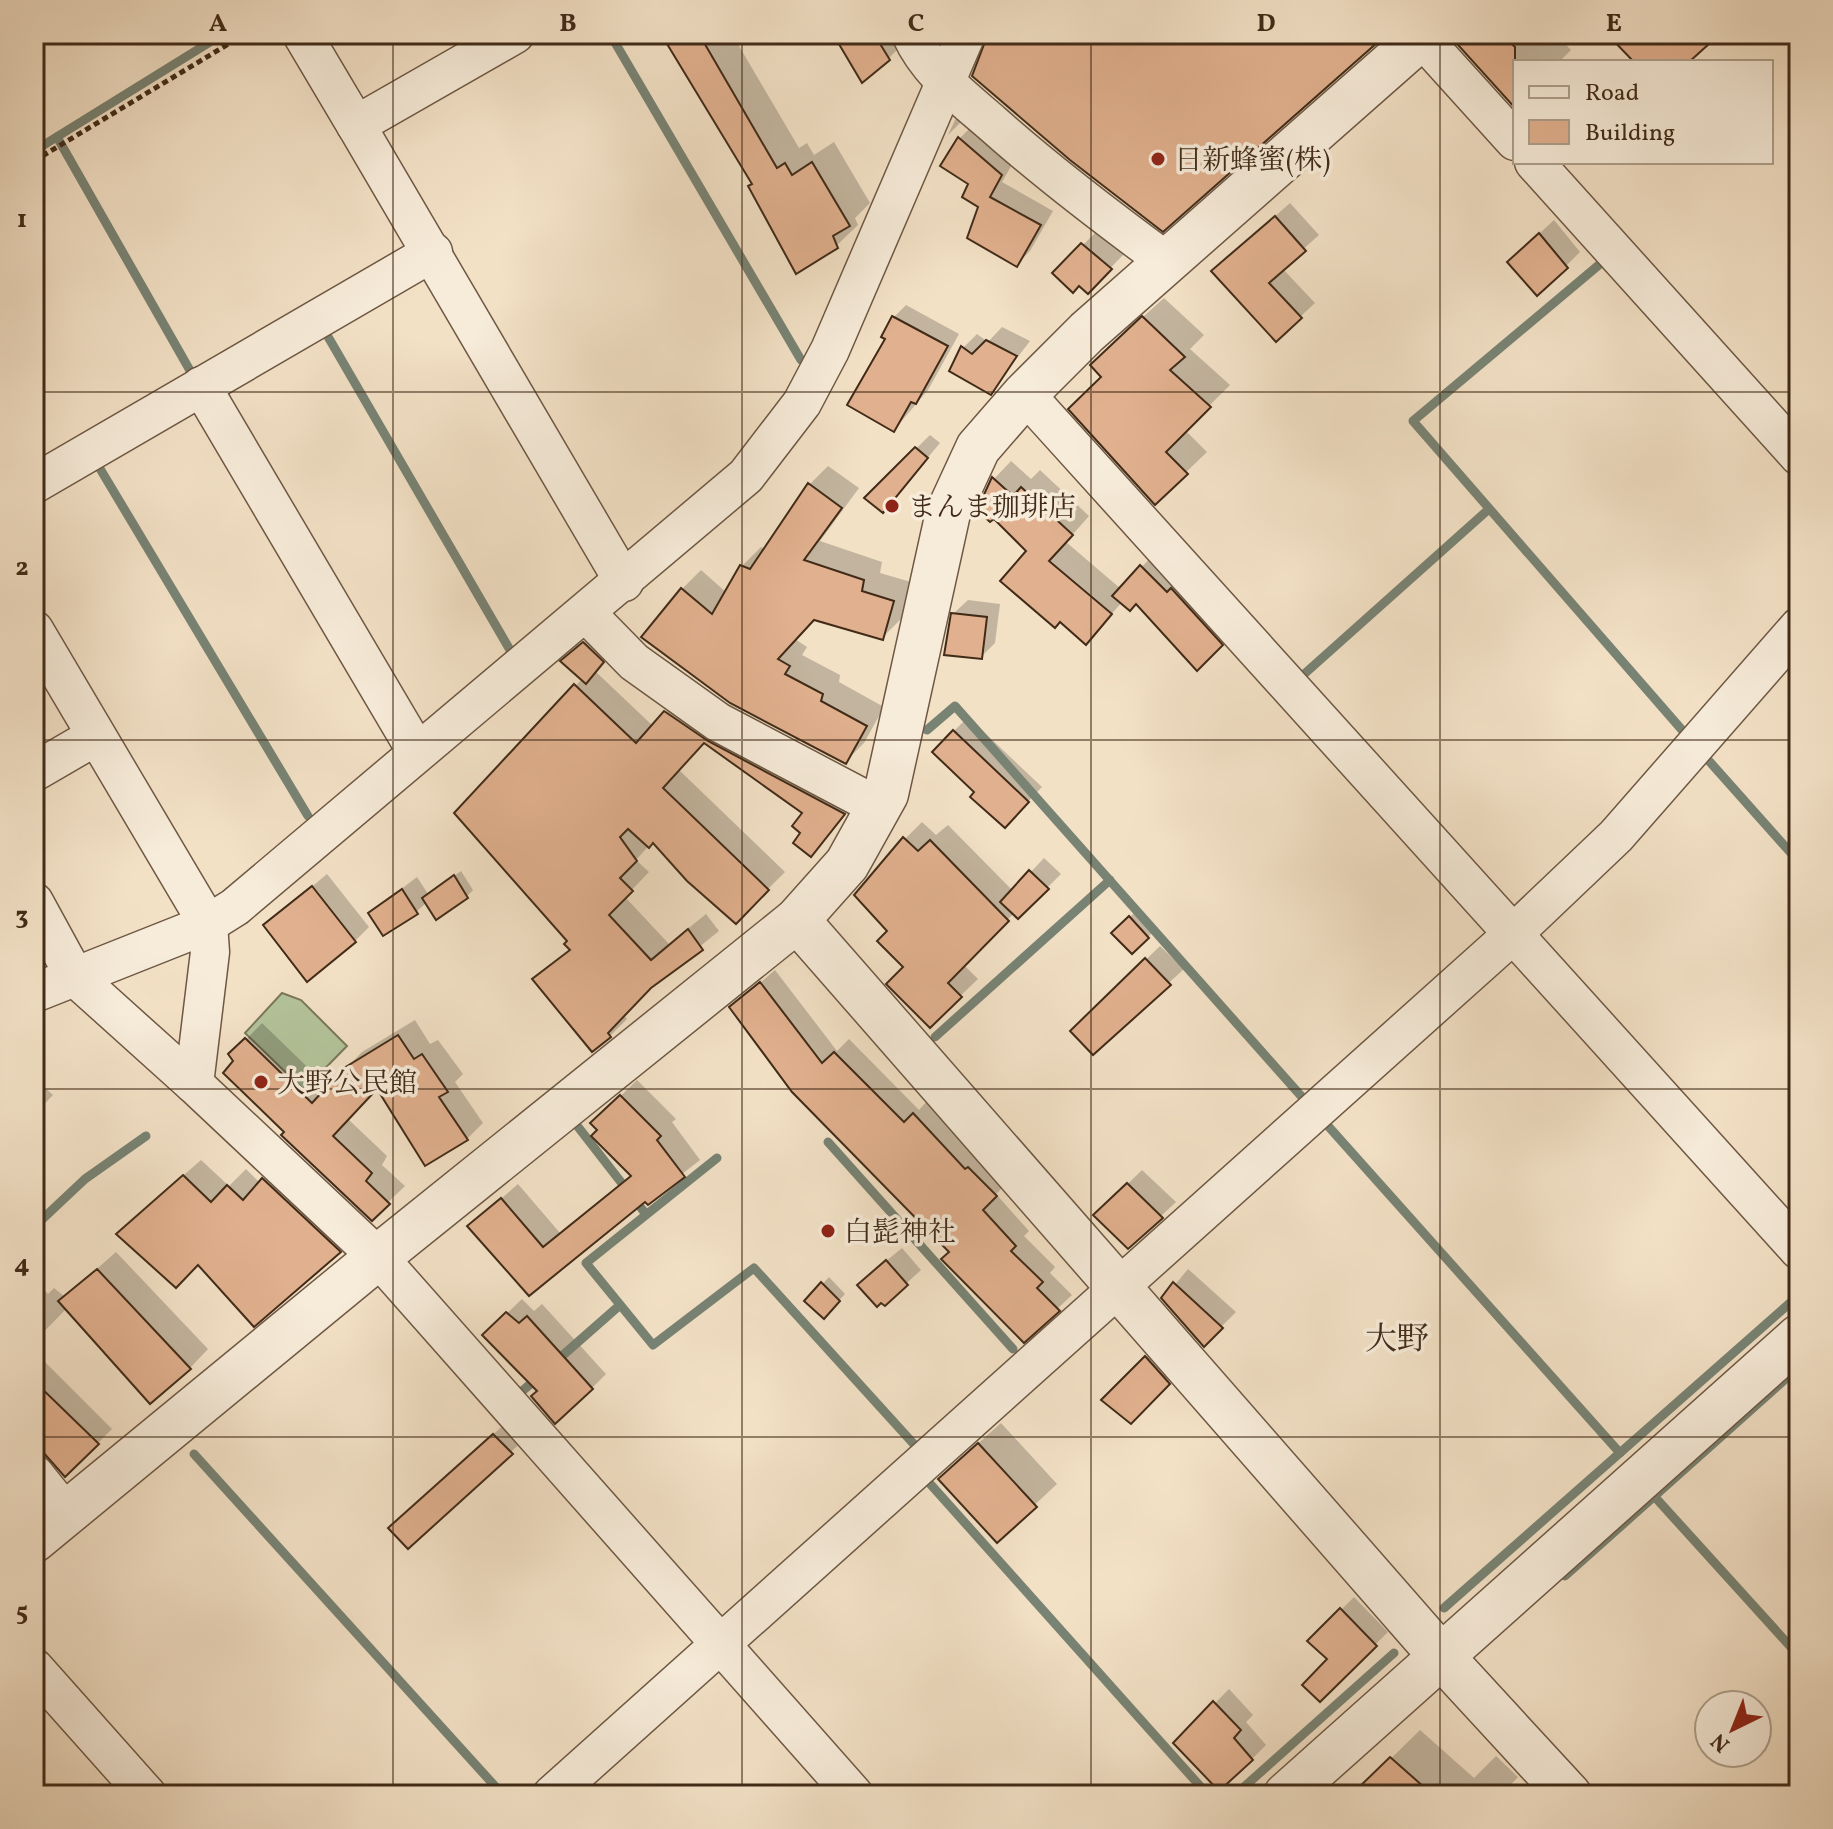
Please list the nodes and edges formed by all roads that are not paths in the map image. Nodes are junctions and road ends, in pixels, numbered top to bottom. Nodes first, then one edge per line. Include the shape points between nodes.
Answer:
1 (302, 34) edge
2 (515, 34) edge
3 (911, 34) edge
4 (966, 34) edge
5 (1423, 36) edge
6 (469, 46) edge
7 (944, 82) junction
8 (356, 125) junction
9 (1513, 139) edge
10 (1536, 164) edge
11 (433, 252) junction
12 (1166, 261) junction
13 (201, 386) junction
14 (1025, 394) junction
15 (1799, 456) edge
16 (34, 484) edge
17 (624, 582) junction
18 (586, 613) junction
19 (1799, 627) edge
20 (34, 630) edge
21 (96, 736) junction
22 (417, 752) junction
23 (34, 772) edge
24 (879, 807) junction
25 (34, 902) edge
26 (797, 920) junction
27 (208, 924) junction
28 (1512, 935) junction
29 (75, 977) junction
30 (34, 993) edge
31 (194, 1084) junction
32 (1799, 1250) edge
33 (378, 1257) junction
34 (1119, 1285) junction
35 (1799, 1337) edge
36 (34, 1474) edge
37 (50, 1527) edge
38 (719, 1646) junction
39 (1441, 1656) junction
40 (34, 1668) edge
41 (147, 1795) edge
42 (552, 1795) edge
43 (854, 1795) edge
44 (1286, 1795) edge
45 (1569, 1795) edge

1 - 8 street
2 - 6 street
3 - 7 street
4 - 7 street
5 - 9 street
5 - 12 street
6 - 8 street
7 - 12 street via 1058,181
7 - 17 street via 830,350 802,403 746,476
8 - 11 street
10 - 15 street
11 - 13 street
11 - 17 street
12 - 14 street
13 - 16 street
13 - 22 street
14 - 24 street via 978,448 948,513 902,727
14 - 28 street
17 - 18 street
18 - 22 street
18 - 24 street via 634,662 718,722
19 - 28 street via 1616,836
20 - 21 street
21 - 23 street
21 - 27 street
22 - 27 street via 235,907
24 - 26 street via 847,864
25 - 29 street
26 - 33 street
26 - 34 street
27 - 29 street
27 - 31 street via 210,952
28 - 32 street
28 - 34 street
29 - 30 street
29 - 31 street
31 - 33 street
33 - 37 street
33 - 38 street
34 - 38 street
34 - 39 street
35 - 39 street
36 - 37 street
38 - 42 street
38 - 43 street
39 - 44 street
39 - 45 street
40 - 41 street

